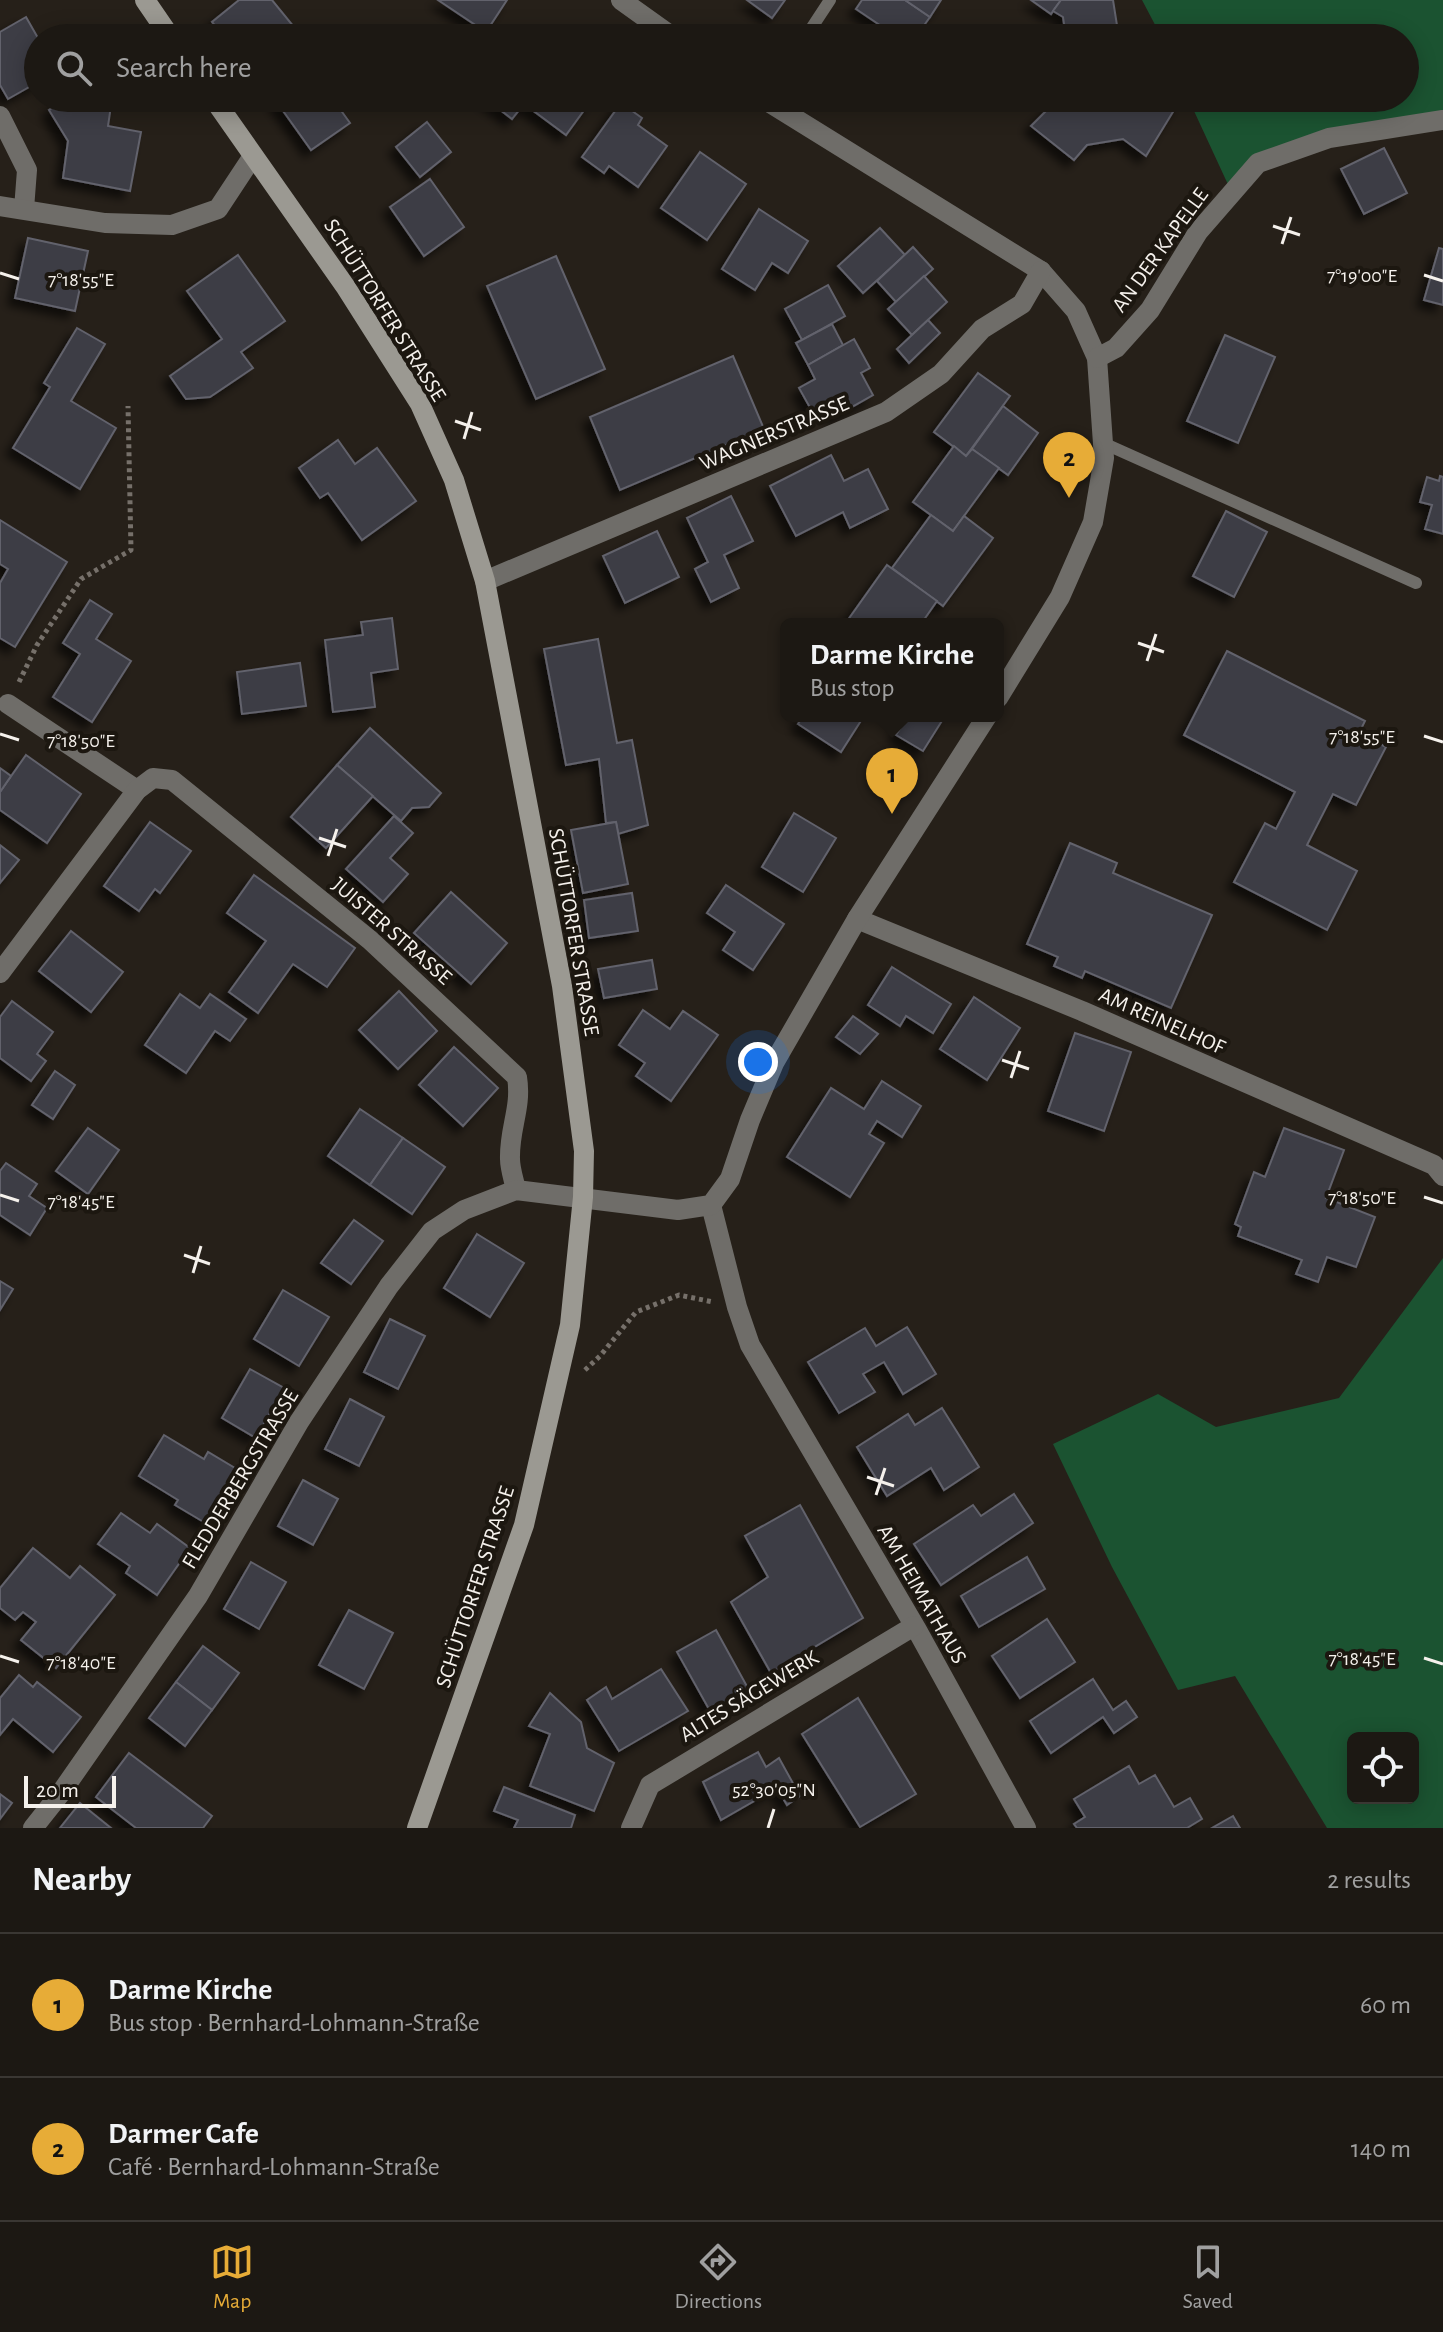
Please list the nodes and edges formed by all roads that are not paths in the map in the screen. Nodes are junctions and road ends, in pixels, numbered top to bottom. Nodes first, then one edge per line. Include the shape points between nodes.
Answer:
1 (145, 0) edge
2 (621, 0) edge
3 (830, 0) edge
4 (161, 24) edge
5 (654, 24) edge
6 (814, 24) edge
7 (223, 112) edge
8 (785, 112) edge
9 (0, 116) edge
10 (1443, 120) edge
11 (253, 156) junction
12 (0, 206) edge
13 (24, 209) junction
14 (1041, 271) junction
15 (1097, 358) junction
16 (1103, 443) junction
17 (485, 581) junction
18 (1416, 583) dead end
19 (1004, 688) edge
20 (8, 704) road end
21 (983, 722) edge
22 (137, 790) junction
23 (857, 919) junction
24 (0, 973) edge
25 (1443, 1176) edge
26 (516, 1190) junction
27 (583, 1197) junction
28 (711, 1205) junction
29 (914, 1626) junction
30 (33, 1828) edge
31 (417, 1828) edge
32 (631, 1828) edge
33 (1026, 1828) edge

1 - 4 main road
2 - 5 street
3 - 6 lane
7 - 11 main road, SCHÜTTORFER STRASSE
8 - 14 street
9 - 13 street via 27,170
10 - 15 street, AN DER KAPELLE via 1329,138 1258,163 1198,232 1150,310 1116,348
11 - 13 street via 218,209 172,225 105,223
11 - 17 main road, SCHÜTTORFER STRASSE via 420,404 454,480
12 - 13 street
14 - 15 street via 1076,311
14 - 17 street, WAGNERSTRASSE via 1022,304 982,329 941,374 886,412
15 - 16 street
16 - 18 lane
16 - 19 street via 1093,522 1060,597
17 - 27 main road, SCHÜTTORFER STRASSE via 562,986 584,1151
20 - 22 street
21 - 23 street
22 - 24 street
22 - 26 street, JUISTER STRASSE via 153,778 172,780 370,940 517,1077 520,1097 510,1160
23 - 25 street, AM REINELHOF via 1434,1165
23 - 28 street via 774,1063 730,1179
26 - 27 street
26 - 30 street, FLEDDERBERGSTRASSE via 464,1210 432,1231 389,1286 299,1422 198,1596
27 - 28 street via 678,1210
27 - 31 main road, SCHÜTTORFER STRASSE via 570,1325 524,1525
28 - 29 street, AM HEIMATHAUS via 750,1345
29 - 32 street, ALTES SÄGEWERK via 650,1785
29 - 33 street, AM HEIMATHAUS

